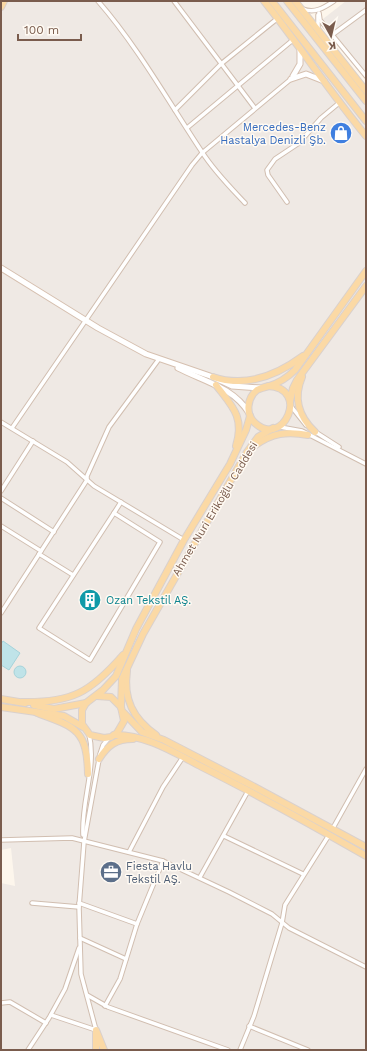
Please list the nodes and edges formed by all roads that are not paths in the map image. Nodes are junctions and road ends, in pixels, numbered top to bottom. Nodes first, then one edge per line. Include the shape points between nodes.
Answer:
1 (4, 1) edge
2 (98, 1) edge
3 (174, 1) edge
4 (264, 1) edge
5 (272, 1) edge
6 (287, 1) edge
7 (295, 1) edge
8 (334, 1) edge
9 (1, 6) edge
10 (301, 8) junction
11 (366, 10) edge
12 (320, 11) junction
13 (280, 16) junction
14 (318, 29) junction
15 (332, 35) junction
16 (294, 39) junction
17 (299, 46) junction
18 (221, 64) junction
19 (366, 76) edge
20 (291, 78) junction
21 (327, 83) junction
22 (237, 87) junction
23 (366, 91) edge
24 (366, 101) edge
25 (339, 103) junction
26 (254, 107) junction
27 (175, 110) junction
28 (366, 121) edge
29 (187, 128) junction
30 (366, 136) edge
31 (202, 152) junction
32 (287, 202) dead end
33 (245, 203) dead end
34 (1, 268) edge
35 (366, 270) edge
36 (366, 286) edge
37 (85, 320) junction
38 (309, 352) junction
39 (159, 359) junction
40 (305, 369) junction
41 (212, 377) junction
42 (216, 385) junction
43 (265, 387) junction
44 (290, 403) junction
45 (249, 414) junction
46 (1, 422) edge
47 (12, 428) junction
48 (275, 428) junction
49 (315, 432) junction
50 (308, 435) junction
51 (33, 441) junction
52 (247, 452) junction
53 (344, 452) junction
54 (230, 464) junction
55 (366, 464) edge
56 (87, 480) junction
57 (1, 491) edge
58 (1, 498) edge
59 (121, 502) junction
60 (114, 513) junction
61 (1, 526) edge
62 (54, 532) junction
63 (184, 540) junction
64 (40, 553) junction
65 (73, 574) junction
66 (1, 613) edge
67 (125, 653) junction
68 (129, 665) junction
69 (97, 696) junction
70 (1, 699) edge
71 (22, 702) junction
72 (86, 703) junction
73 (1, 707) edge
74 (121, 707) junction
75 (37, 713) junction
76 (124, 714) junction
77 (84, 727) junction
78 (89, 734) junction
79 (112, 736) junction
80 (143, 740) junction
81 (164, 740) junction
82 (183, 757) junction
83 (99, 759) junction
84 (366, 769) edge
85 (88, 774) junction
86 (249, 790) junction
87 (333, 828) junction
88 (329, 835) junction
89 (224, 836) junction
90 (1, 840) edge
91 (84, 842) junction
92 (366, 846) edge
93 (129, 852) junction
94 (366, 856) edge
95 (163, 860) junction
96 (303, 874) junction
97 (200, 878) junction
98 (32, 903) dead end
99 (79, 905) junction
100 (282, 923) junction
101 (137, 924) junction
102 (80, 938) junction
103 (80, 945) junction
104 (126, 959) junction
105 (366, 967) edge
106 (87, 995) junction
107 (1, 1003) edge
108 (105, 1006) junction
109 (51, 1015) junction
110 (46, 1023) junction
111 (249, 1026) junction
112 (96, 1030) junction
113 (28, 1050) edge
114 (96, 1050) edge
115 (104, 1050) edge
116 (228, 1050) edge
117 (240, 1050) edge
118 (308, 1050) edge

1 - 9 main road
2 - 27 street via 140,56
3 - 18 street
4 - 13 main road
5 - 13 main road
6 - 24 main road
7 - 10 main road
8 - 12 street
10 - 12 street
10 - 14 main road
11 - 15 street
12 - 14 street
12 - 15 street via 320,20
13 - 16 main road
13 - 18 street
13 - 28 main road
14 - 23 main road
15 - 19 street
16 - 17 main road
16 - 22 street
17 - 20 street via 300,64
17 - 21 main road
18 - 22 street
18 - 27 street
20 - 21 street via 309,75
20 - 26 street
21 - 25 main road
22 - 26 street
22 - 29 street
25 - 30 main road
25 - 32 street via 321,118 306,137 274,159 269,166 268,175
26 - 31 street
27 - 29 street
29 - 31 street
31 - 33 street
31 - 37 street
34 - 37 street
35 - 38 main road
36 - 40 main road
37 - 39 street
37 - 47 street
38 - 41 main road via 279,372 266,377 234,381
38 - 43 main road via 291,374
39 - 41 street
39 - 42 street
39 - 56 street via 109,427 86,476
40 - 44 main road via 293,388
40 - 49 main road via 299,386 299,406 305,422
41 - 43 street via 232,386
42 - 45 street via 236,397
42 - 54 main road via 233,407 239,420 238,440
43 - 44 main road via 281,390
43 - 45 main road via 252,395 249,401
44 - 48 main road via 286,421
44 - 49 street via 302,421
45 - 48 main road via 259,426
45 - 54 main road, Ahmet Nuri Erikoğlu Caddesi via 246,430
46 - 47 street
47 - 51 street
48 - 50 street via 299,430
48 - 52 main road, Ahmet Nuri Erikoğlu Caddesi via 258,437
49 - 53 street
50 - 52 main road via 293,432 276,434
50 - 53 street
51 - 56 street via 67,462
51 - 57 street
52 - 68 main road, Ahmet Nuri Erikoğlu Caddesi via 146,627
53 - 55 street
54 - 63 main road, Ahmet Nuri Erikoğlu Caddesi
56 - 59 street
56 - 62 street
58 - 62 street
59 - 60 street
59 - 63 street
60 - 65 street
60 - 65 street via 160,542 90,660 39,628
61 - 64 street
62 - 64 street
63 - 67 main road, Ahmet Nuri Erikoğlu Caddesi
64 - 65 street
64 - 66 street
67 - 69 main road, Ahmet Nuri Erikoğlu Caddesi via 116,676
67 - 71 main road via 104,676 81,692 53,701
68 - 74 main road, Ahmet Nuri Erikoğlu Caddesi via 121,684
68 - 81 main road via 126,690 133,713 143,725
69 - 72 main road
69 - 74 main road via 111,697
70 - 71 main road
71 - 72 main road via 54,708
72 - 77 main road via 81,717
73 - 75 main road
74 - 76 main road
75 - 77 main road via 64,716
75 - 85 main road via 64,722 82,738 87,752
76 - 79 main road via 121,727
76 - 81 main road via 138,729
77 - 78 main road
78 - 79 main road via 97,738
78 - 85 street via 92,752
79 - 80 main road via 129,735
79 - 83 street via 102,747
80 - 82 main road
80 - 83 main road via 126,739 114,742 105,749
81 - 87 main road
82 - 86 main road
82 - 93 street via 163,787
83 - 91 street
84 - 87 street
85 - 91 street via 82,823
86 - 88 main road
86 - 89 street
87 - 92 main road
88 - 94 main road
88 - 96 street
89 - 96 street
89 - 97 street
90 - 91 street via 72,838
91 - 93 street
91 - 99 street
93 - 95 street
95 - 97 street
95 - 101 street
96 - 100 street via 285,905
97 - 100 street via 272,914
98 - 99 street
99 - 101 street
99 - 102 street
100 - 105 street
100 - 111 street
101 - 104 street
102 - 103 street
102 - 104 street
103 - 106 street via 81,974
103 - 109 street via 65,989
104 - 108 street via 120,979
106 - 108 street
106 - 112 street
107 - 110 street via 10,1002
108 - 116 street
109 - 110 street
109 - 112 street
110 - 113 street
111 - 117 street
111 - 118 street
112 - 114 main road
112 - 115 main road

